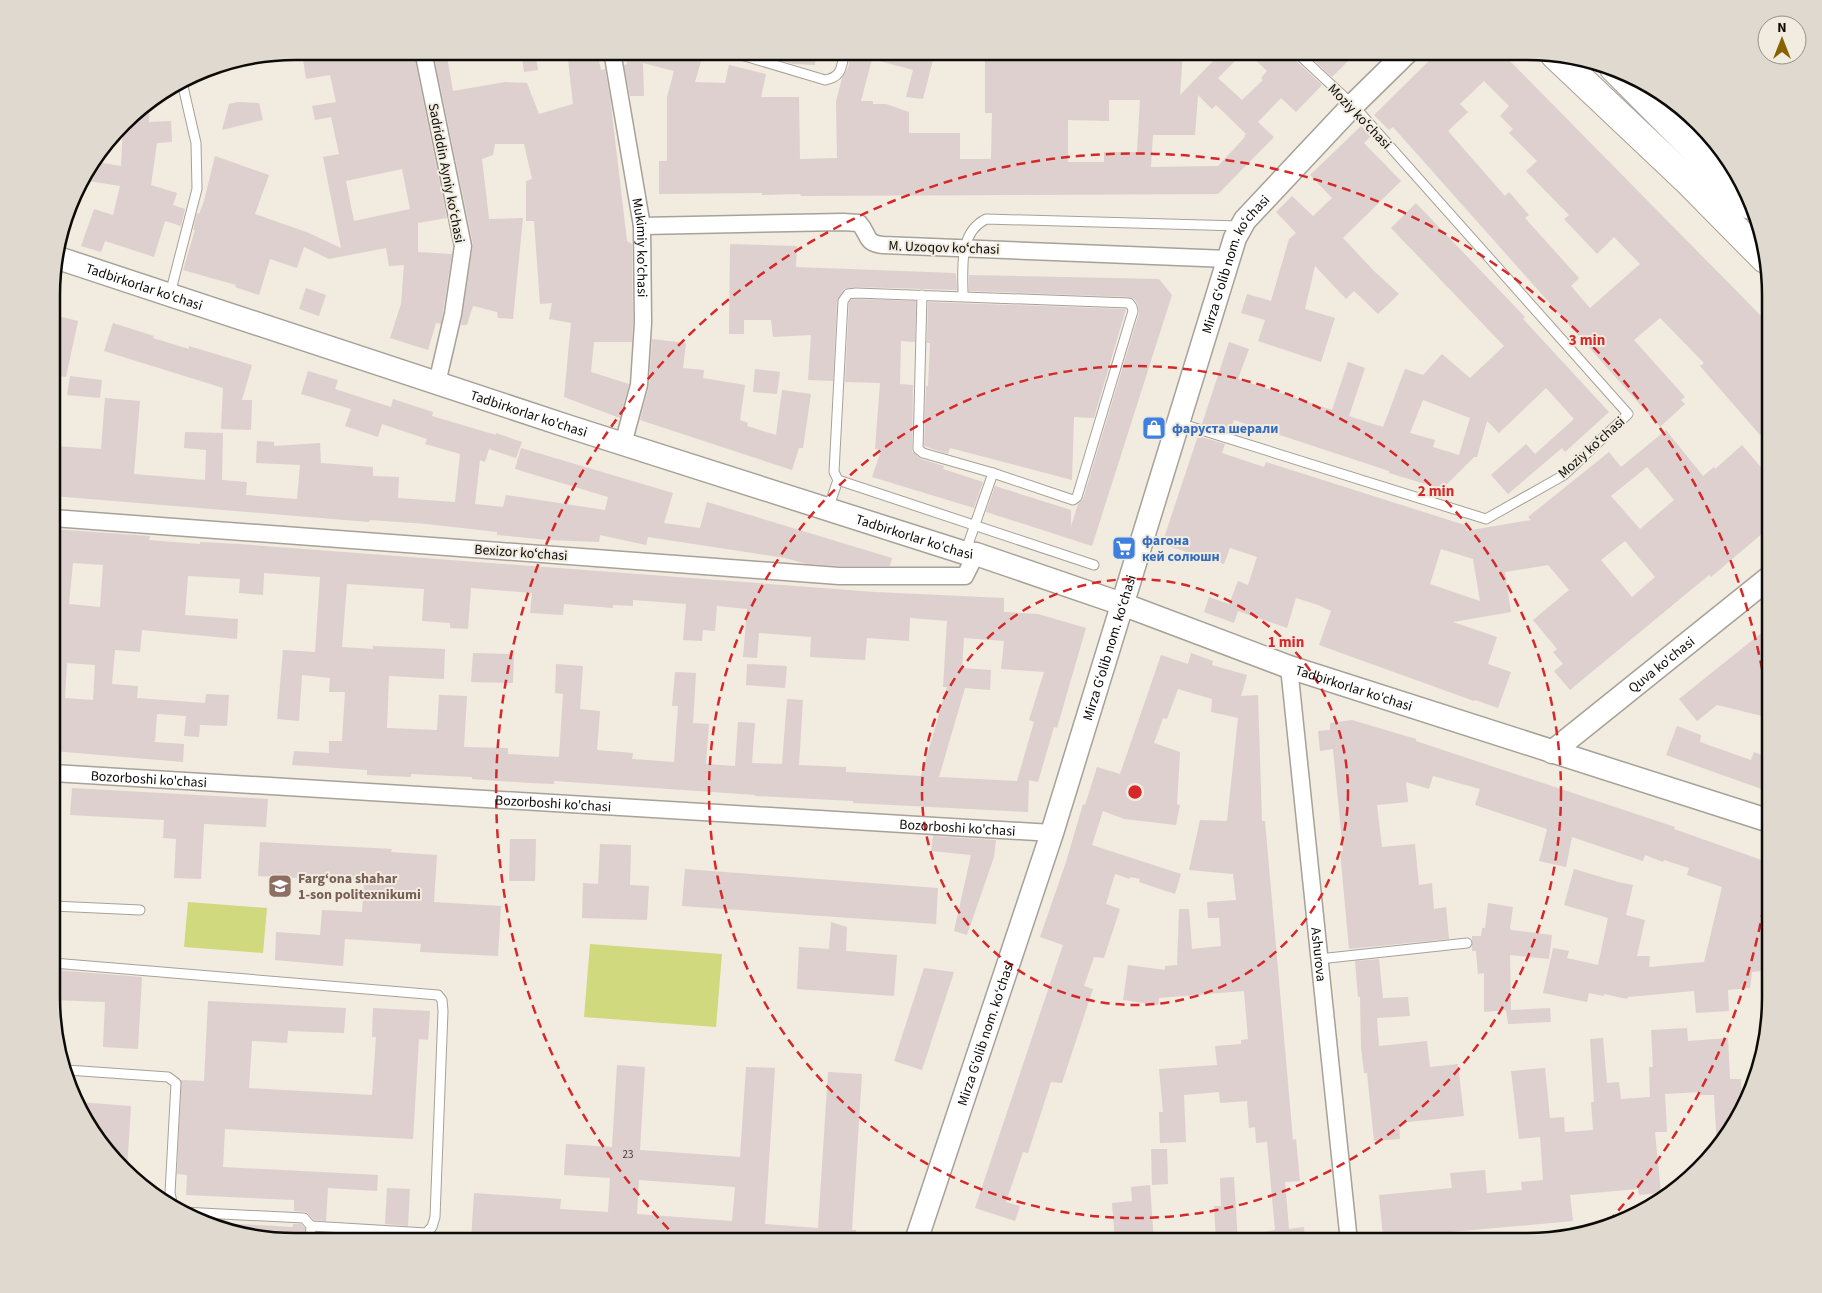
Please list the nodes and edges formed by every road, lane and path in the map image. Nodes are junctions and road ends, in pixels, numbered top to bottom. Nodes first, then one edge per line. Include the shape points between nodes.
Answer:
1 (425, 60) edge
2 (613, 60) edge
3 (758, 60) edge
4 (843, 60) edge
5 (1305, 60) edge
6 (1399, 60) edge
7 (1565, 63) edge
8 (1629, 83) edge
9 (183, 88) edge
10 (1353, 105) junction
11 (1739, 193) edge
12 (642, 226) junction
13 (1240, 226) junction
14 (965, 247) junction
15 (1757, 251) edge
16 (1228, 259) junction
17 (63, 260) edge
18 (170, 295) junction
19 (922, 295) junction
20 (963, 296) junction
21 (436, 382) junction
22 (1178, 422) junction
23 (623, 444) junction
24 (993, 473) junction
25 (838, 480) junction
26 (828, 509) junction
27 (60, 519) edge
28 (974, 527) junction
29 (970, 554) junction
30 (1094, 565) dead end
31 (1762, 583) edge
32 (1122, 604) junction
33 (1289, 667) junction
34 (1552, 752) junction
35 (60, 773) edge
36 (1762, 818) edge
37 (1052, 833) junction
38 (60, 906) edge
39 (140, 910) dead end
40 (1466, 943) dead end
41 (1319, 959) junction
42 (60, 964) edge
43 (71, 1070) edge
44 (171, 1198) edge
45 (200, 1213) edge
46 (311, 1226) junction
47 (311, 1233) edge
48 (426, 1233) edge
49 (426, 1233) edge
50 (919, 1233) edge
51 (1348, 1233) edge

1 - 21 street, Sadriddin Ayniy koʻchasi via 463,246 453,314
2 - 12 street, Mukimiy ko'chasi
3 - 4 lane via 826,80 834,79 840,73
5 - 10 lane, Moziy koʻchasi
6 - 10 main road, Mirza G‘olib nom. ko‘chasi
7 - 15 highway
8 - 11 highway
9 - 18 lane via 196,143 197,189
10 - 13 main road, Mirza G‘olib nom. ko‘chasi
10 - 22 lane, Moziy koʻchasi via 1628,414 1564,475 1486,520
12 - 14 street, M. Uzoqov koʻchasi via 859,222 872,244
12 - 23 street, Mukimiy ko'chasi via 643,323 639,386
13 - 14 lane via 986,219 971,229
13 - 16 main road, Mirza G‘olib nom. ko‘chasi
14 - 16 street, M. Uzoqov koʻchasi
14 - 20 lane
16 - 22 main road, Mirza G‘olib nom. ko‘chasi
17 - 18 main road, Tadbirkorlar ko'chasi
18 - 21 main road, Tadbirkorlar ko'chasi
19 - 20 lane
19 - 24 lane via 918,449
19 - 25 lane via 856,293 848,294 843,301 834,472
20 - 24 lane via 1129,303 1133,311 1077,497 1068,499
21 - 23 main road, Tadbirkorlar ko'chasi
22 - 32 main road, Mirza G‘olib nom. ko‘chasi
23 - 26 main road, Tadbirkorlar ko'chasi
24 - 28 lane
25 - 26 lane
25 - 28 lane
26 - 29 main road, Tadbirkorlar ko'chasi
27 - 29 street, Bexizor koʻchasi via 839,576 964,576
28 - 29 lane
28 - 30 lane
29 - 32 main road, Tadbirkorlar ko'chasi
31 - 34 main road, Quva ko'chasi
32 - 33 main road, Tadbirkorlar ko'chasi
32 - 37 main road, Mirza G‘olib nom. ko‘chasi
33 - 34 main road, Tadbirkorlar ko'chasi
33 - 41 street, Ashurova
34 - 36 main road, Tadbirkorlar ko'chasi
35 - 37 street, Bozorboshi ko'chasi
37 - 50 main road, Mirza G‘olib nom. ko‘chasi
38 - 39 lane
40 - 41 lane
41 - 51 street, Ashurova
42 - 48 lane via 438,995 442,1000 435,1217 432,1228
43 - 44 lane via 168,1077 176,1083
45 - 46 lane via 304,1218
46 - 47 lane
46 - 49 lane

